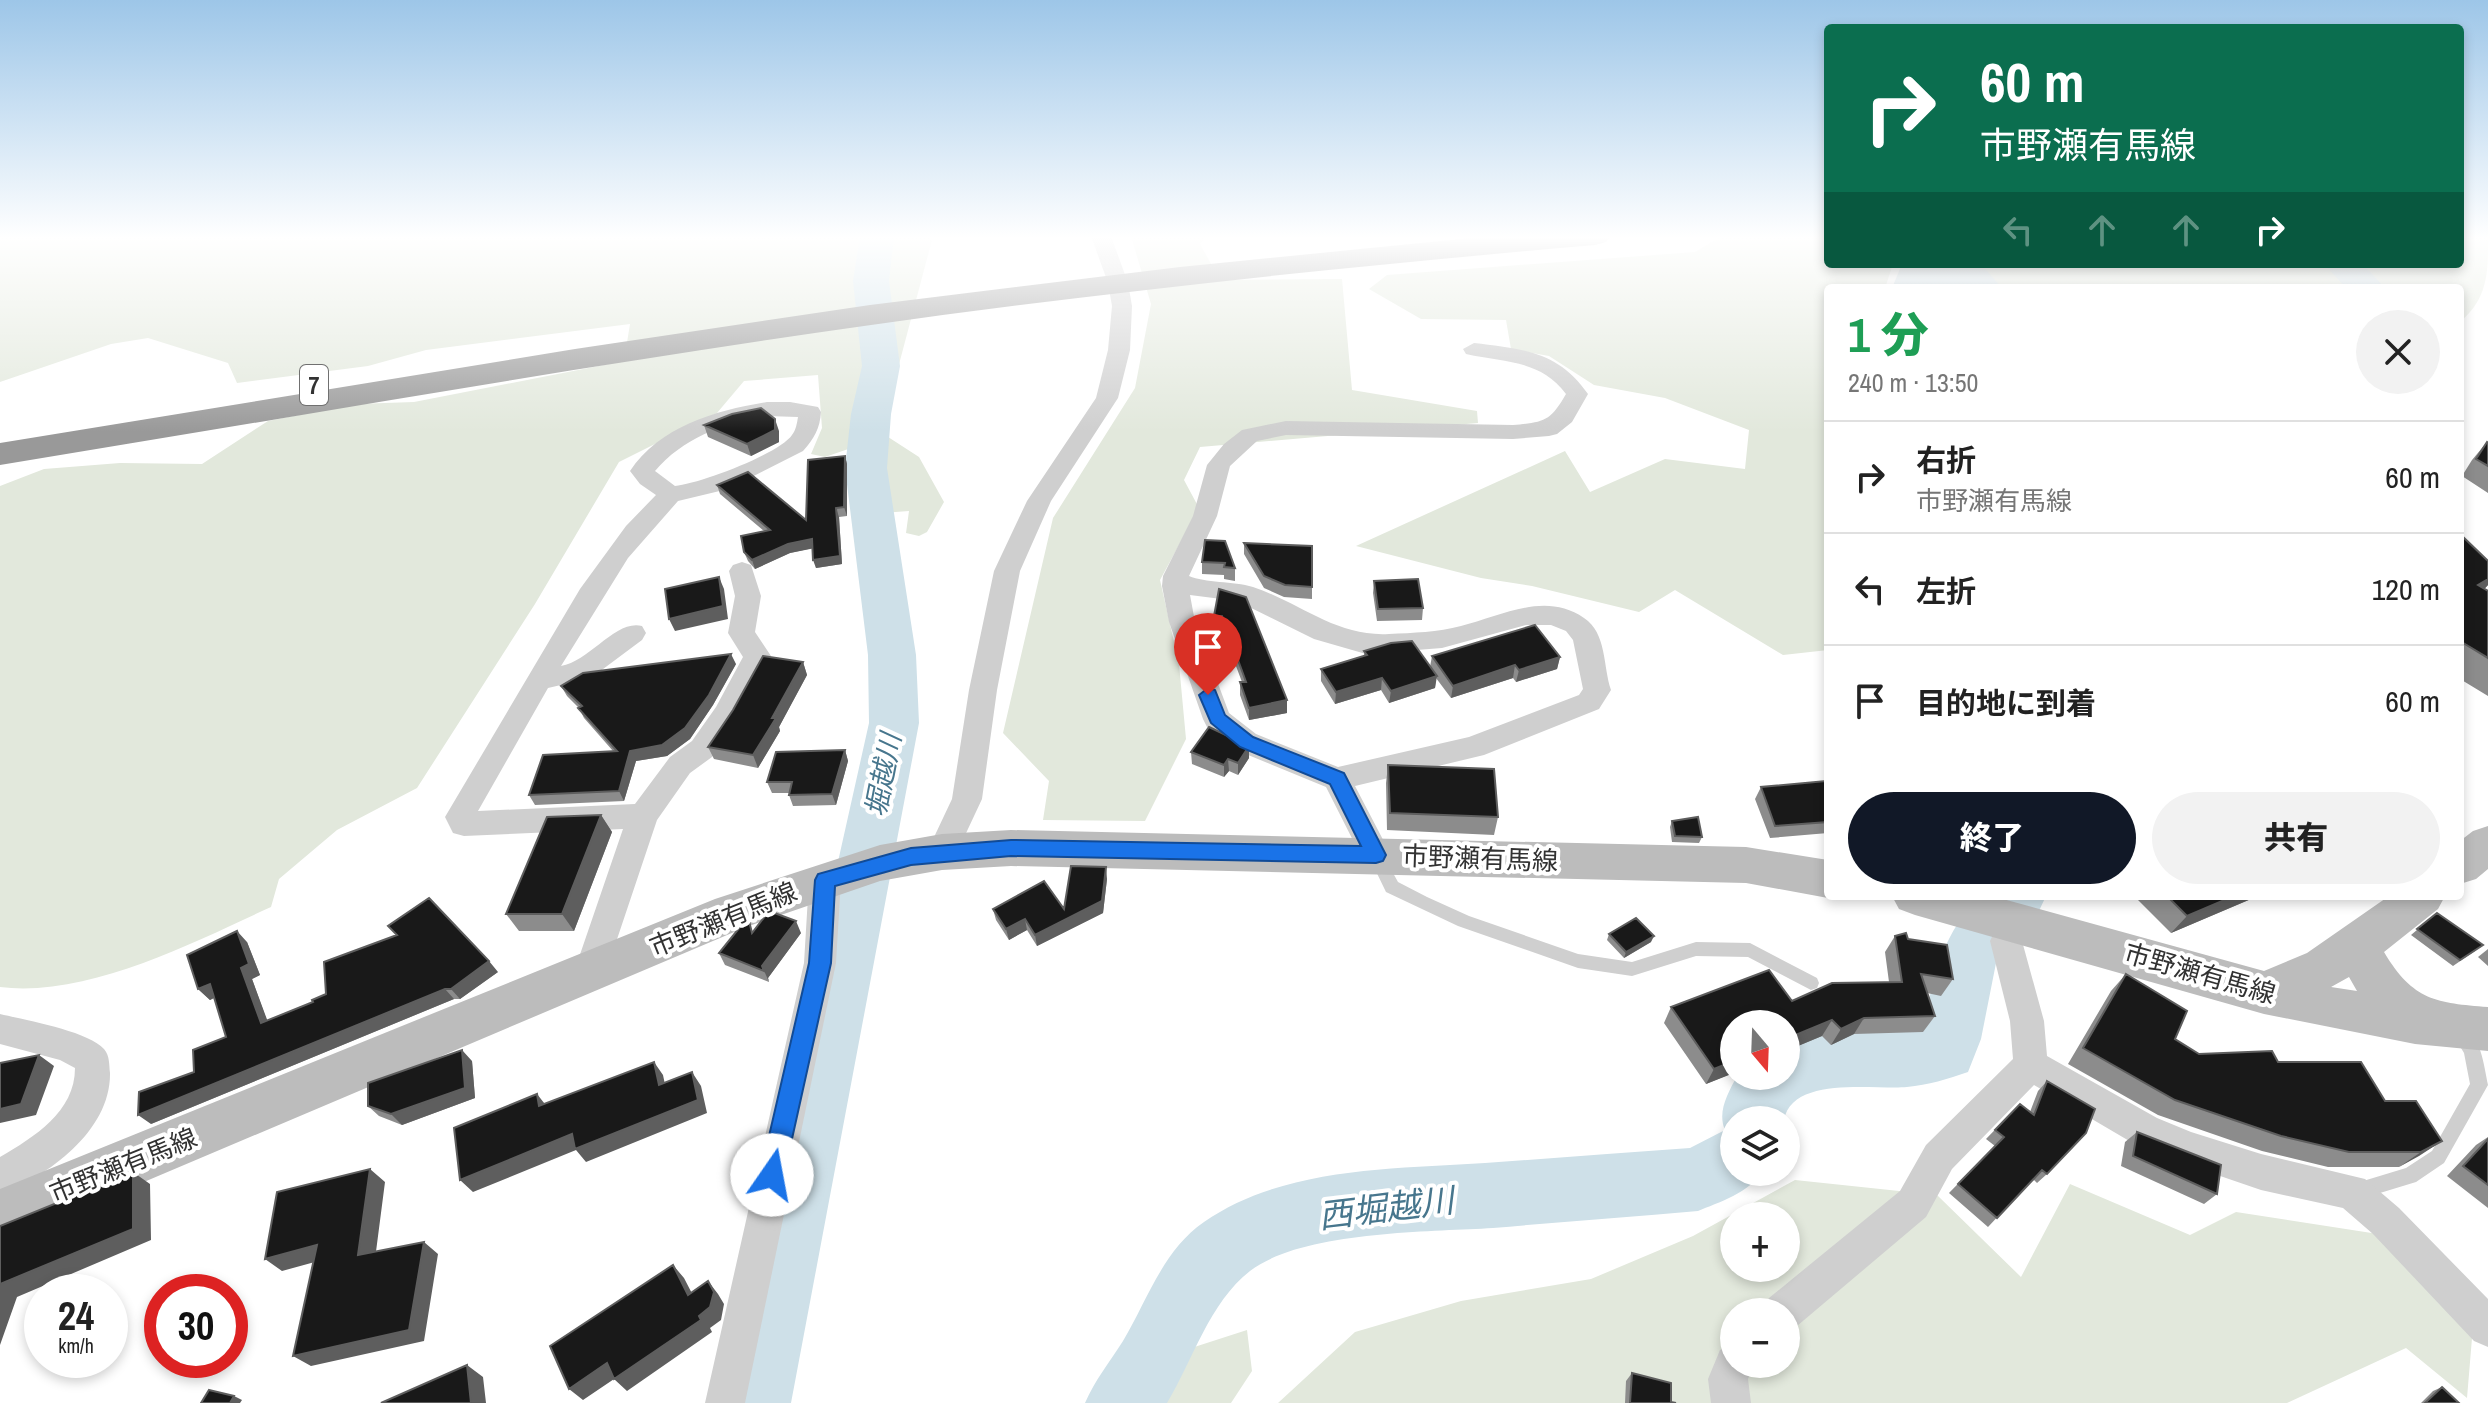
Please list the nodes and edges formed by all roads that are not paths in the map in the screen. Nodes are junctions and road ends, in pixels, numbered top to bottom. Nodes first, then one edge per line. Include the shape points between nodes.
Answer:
1 (969, 301) edge
2 (1121, 301) edge
3 (627, 343) junction
4 (1474, 349) dead end
5 (0, 436) edge
6 (0, 454) edge
7 (671, 494) junction
8 (742, 571) dead end
9 (1175, 586) junction
10 (633, 633) dead end
11 (539, 679) junction
12 (1337, 779) junction
13 (643, 816) junction
14 (2488, 844) edge
15 (942, 852) junction
16 (1376, 855) junction
17 (2464, 863) edge
18 (852, 872) junction
19 (1824, 878) edge
20 (1932, 900) edge
21 (2417, 900) edge
22 (2000, 916) junction
23 (2358, 945) junction
24 (590, 972) junction
25 (1811, 983) dead end
26 (2264, 993) junction
27 (2458, 1026) edge
28 (0, 1029) edge
29 (2031, 1065) junction
30 (0, 1177) edge
31 (2352, 1192) junction
32 (0, 1216) edge
33 (1800, 1298) edge
34 (2488, 1327) edge
35 (1728, 1378) edge
36 (725, 1403) edge
37 (1731, 1403) edge

1 - 3 highway, 7
2 - 15 street via 1119,350 1107,398 1039,501 1007,571 967,799
3 - 5 highway, 7
3 - 6 highway, 7
4 - 9 street via 1546,362 1565,374 1577,394 1564,417 1549,429 1513,432 1352,427 1286,428 1250,435 1219,465 1205,516
7 - 7 street via 710,488 795,446 803,439 810,412 790,406 724,416 653,455 642,471
7 - 11 street via 603,572
8 - 13 street via 750,603 741,633 757,656 702,749 680,765
9 - 12 street via 1182,622 1217,719 1246,742
9 - 12 street via 1250,596 1365,644 1460,636 1544,613 1567,620 1586,634 1597,690 1589,702 1474,747
10 - 11 street via 583,672
11 - 13 street via 460,817 464,824
12 - 16 street
13 - 24 street
14 - 17 main road
15 - 16 main road, 市野瀬有馬線 via 1011,848
15 - 18 main road, 市野瀬有馬線
16 - 19 main road, 市野瀬有馬線 via 1746,865
16 - 25 lane via 1392,887 1464,921 1578,961 1632,969 1696,949 1750,950
18 - 24 main road, 市野瀬有馬線 via 731,913
18 - 36 street via 820,963
20 - 22 main road, 市野瀬有馬線
21 - 23 main road
22 - 26 main road, 市野瀬有馬線
22 - 29 street via 2027,1021
23 - 26 main road via 2324,968
23 - 27 main road via 2388,997
24 - 32 main road, 市野瀬有馬線
26 - 27 main road, 市野瀬有馬線 via 2341,1012
27 - 31 lane via 2472,1051 2479,1085 2438,1157 2410,1176
28 - 30 street via 67,1046 92,1060 95,1081 67,1130
29 - 31 street via 2144,1130 2191,1149 2261,1172
29 - 33 street via 1939,1157 1913,1204
31 - 34 street
35 - 37 street

